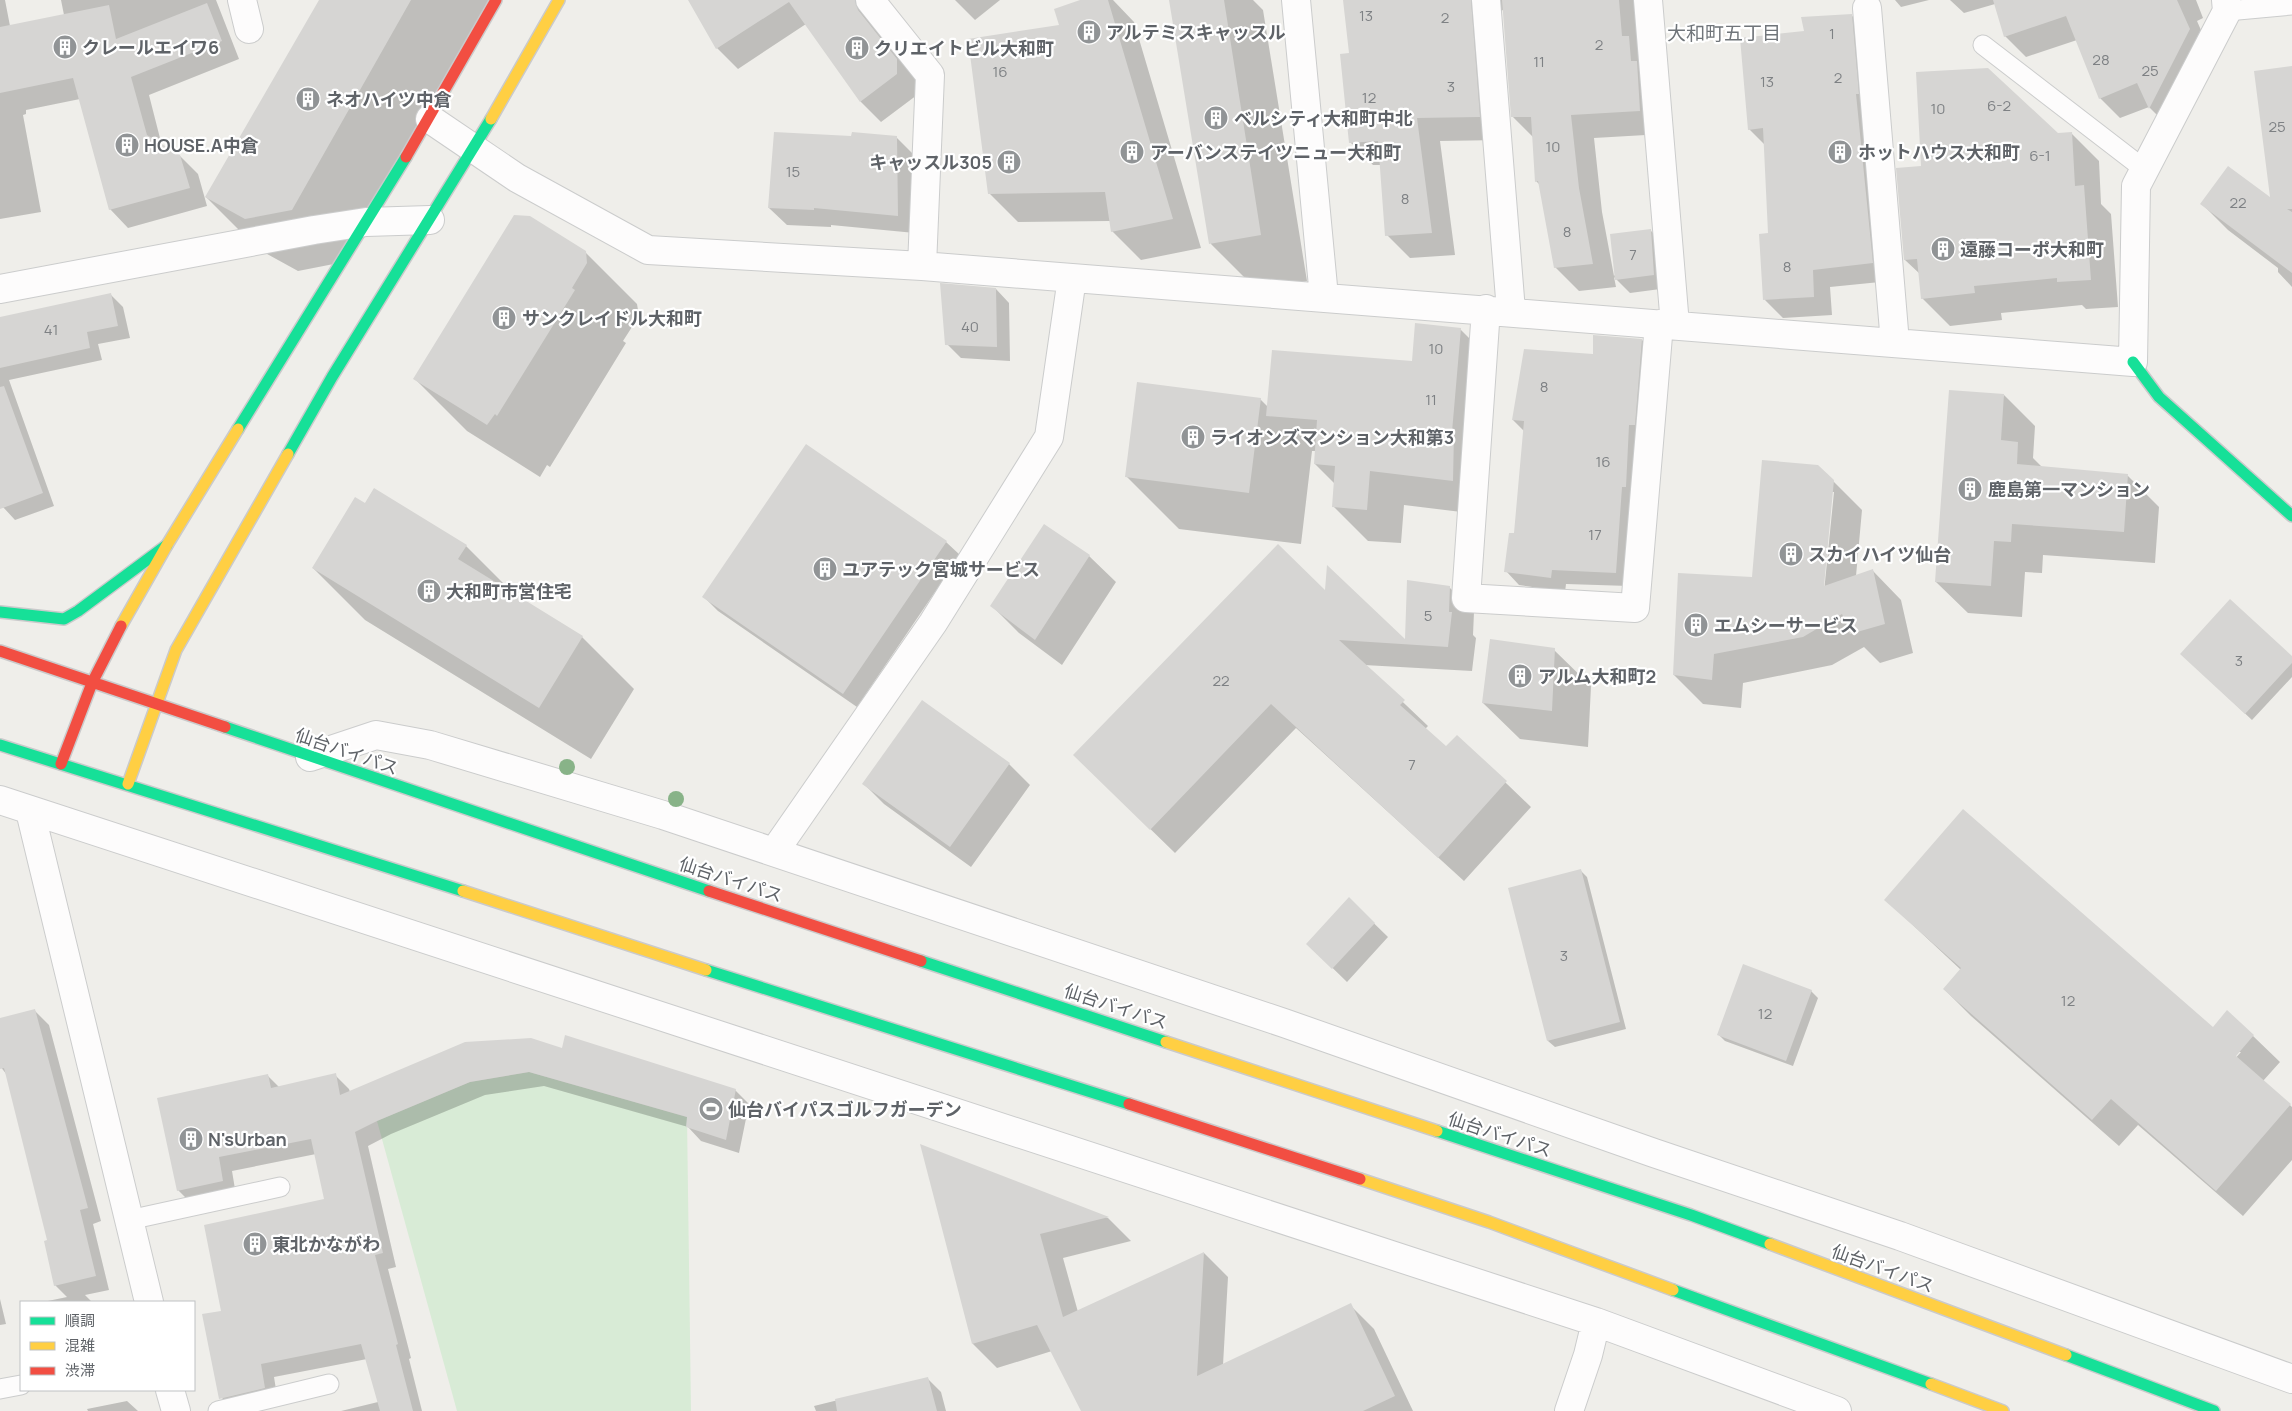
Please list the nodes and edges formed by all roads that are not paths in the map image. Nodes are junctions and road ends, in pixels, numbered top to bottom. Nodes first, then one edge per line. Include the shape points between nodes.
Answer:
1 (242, 0) edge
2 (496, 0) edge
3 (559, 0) edge
4 (870, 0) edge
5 (1296, 0) edge
6 (1486, 0) edge
7 (1648, 0) edge
8 (2292, 5) edge
9 (2226, 6) edge
10 (1867, 8) dead end
11 (249, 29) dead end
12 (1983, 46) dead end
13 (430, 119) junction
14 (474, 149) junction
15 (2144, 169) junction
16 (430, 220) junction
17 (366, 222) junction
18 (922, 266) junction
19 (1072, 278) junction
20 (0, 289) edge
21 (1324, 297) junction
22 (1498, 310) junction
23 (1667, 324) junction
24 (1895, 343) junction
25 (2133, 362) junction
26 (2292, 516) edge
27 (167, 545) junction
28 (0, 612) edge
29 (0, 652) edge
30 (92, 683) junction
31 (156, 705) junction
32 (0, 745) edge
33 (310, 757) junction
34 (61, 764) junction
35 (128, 784) junction
36 (0, 800) edge
37 (30, 811) junction
38 (774, 852) junction
39 (280, 1187) dead end
40 (129, 1220) junction
41 (149, 1301) edge
42 (1596, 1322) junction
43 (2292, 1379) edge
44 (329, 1384) dead end
45 (20, 1385) edge
46 (0, 1389) edge
47 (170, 1391) edge
48 (176, 1411) edge
49 (218, 1411) edge
50 (1569, 1411) edge
51 (1837, 1411) edge
52 (2003, 1411) edge
53 (2214, 1411) edge

1 - 11 street
2 - 13 main road
3 - 14 main road
4 - 18 street via 930,75
5 - 21 street
6 - 22 street
7 - 23 street
8 - 9 lane
9 - 15 street
10 - 24 street
12 - 15 lane
13 - 14 street
13 - 17 main road
14 - 16 main road
14 - 18 street via 517,178 648,250
15 - 25 street via 2136,186
16 - 17 street
16 - 31 main road via 332,377 176,650
17 - 20 street
17 - 27 main road
18 - 19 street
19 - 21 street
19 - 38 street via 1049,437 933,623
21 - 22 street
22 - 23 street
22 - 23 street via 1466,598 1635,608
23 - 24 street
24 - 25 street
25 - 26 main road via 2159,398
27 - 28 main road via 64,620
27 - 30 main road
29 - 30 main road, 仙台バイパス
30 - 31 main road, 仙台バイパス
30 - 34 main road
31 - 33 main road, 仙台バイパス
31 - 35 main road
32 - 34 main road
33 - 38 street via 376,735 430,745
33 - 53 main road, 仙台バイパス via 1691,1215
34 - 35 main road
35 - 52 main road via 844,1015 1220,1132 1488,1222
36 - 37 street
37 - 40 street
37 - 42 street
38 - 43 street via 1266,1016 1900,1236
39 - 40 lane
40 - 41 street
42 - 50 street
42 - 51 street
44 - 49 lane
45 - 46 lane
47 - 48 street

